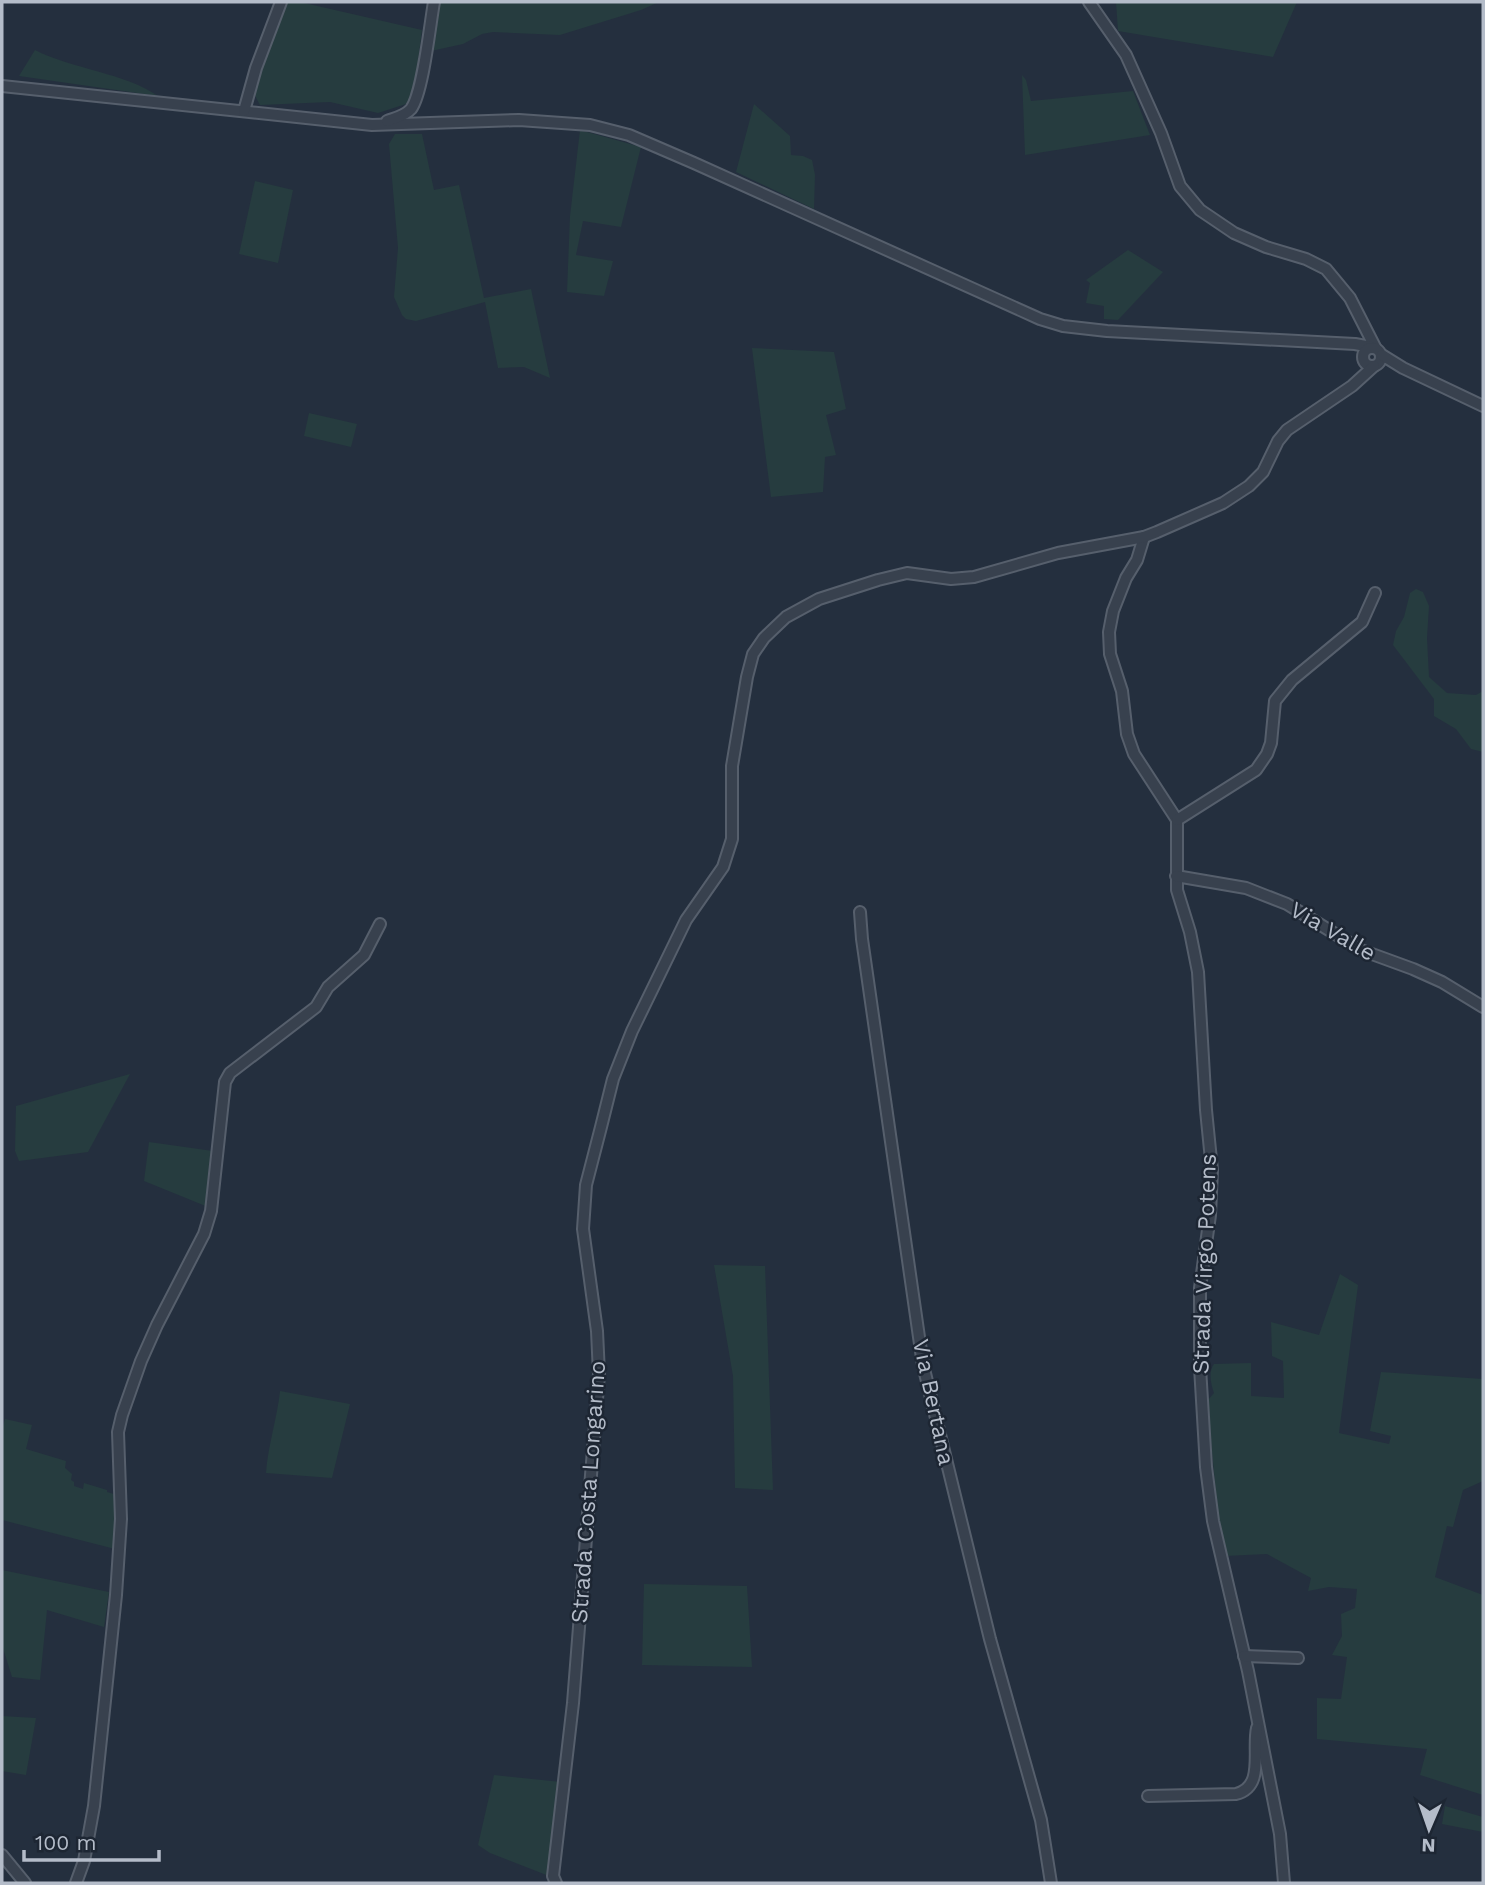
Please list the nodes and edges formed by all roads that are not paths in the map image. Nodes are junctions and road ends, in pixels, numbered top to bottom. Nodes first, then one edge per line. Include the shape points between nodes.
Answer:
1 (281, 2) edge
2 (433, 2) edge
3 (1088, 2) edge
4 (2, 86) edge
5 (244, 111) junction
6 (372, 125) junction
7 (1330, 342) junction
8 (1376, 356) junction
9 (1363, 359) junction
10 (1360, 379) junction
11 (1483, 407) edge
12 (1144, 537) junction
13 (1375, 593) dead end
14 (1177, 820) junction
15 (1176, 876) junction
16 (860, 912) dead end
17 (380, 925) dead end
18 (1483, 1007) edge
19 (1244, 1656) junction
20 (1298, 1658) dead end
21 (1258, 1722) junction
22 (1148, 1796) dead end
23 (2, 1855) edge
24 (7, 1866) edge
25 (25, 1883) edge
26 (76, 1883) edge
27 (556, 1883) edge
28 (1051, 1883) edge
29 (1284, 1883) edge

1 - 5 street
2 - 6 street via 424,67 411,109
3 - 8 street via 1126,55 1181,186 1200,210 1234,233 1326,268 1350,298
4 - 5 street
5 - 6 street
6 - 7 street via 519,120 590,125 629,135 1063,326
7 - 8 street
7 - 9 street
8 - 9 street via 1366,349
8 - 10 street, Strada Costa Longarino
8 - 11 street
9 - 10 street
10 - 12 street, Strada Costa Longarino via 1287,430 1263,472 1249,486 1223,503
12 - 14 street via 1113,611 1110,654 1134,754
12 - 27 street, Strada Costa Longarino via 1058,553 974,577 907,573 878,580 820,599 786,617 753,654 732,766 730,851 686,920 632,1031 613,1079 586,1185 583,1229 599,1374 573,1703 553,1876
13 - 14 street via 1362,622 1292,680 1275,701 1271,743 1256,770
14 - 15 street, Strada Virgo Potens
15 - 18 street, Via Valle via 1247,888 1287,904 1361,950 1442,982
15 - 19 street, Strada Virgo Potens via 1198,972 1212,1170 1200,1288 1206,1467 1215,1534
16 - 28 street, Via Bertana via 923,1365 990,1639 1041,1820
17 - 26 street via 364,955 333,982 316,1007 230,1073 225,1082 211,1211 204,1234 141,1361 118,1432 121,1519 116,1595 94,1807
19 - 20 street
19 - 21 street, Strada Virgo Potens
21 - 22 street via 1255,1774 1249,1789 1236,1794
21 - 29 street, Strada Virgo Potens via 1280,1835
23 - 24 street
24 - 25 street

